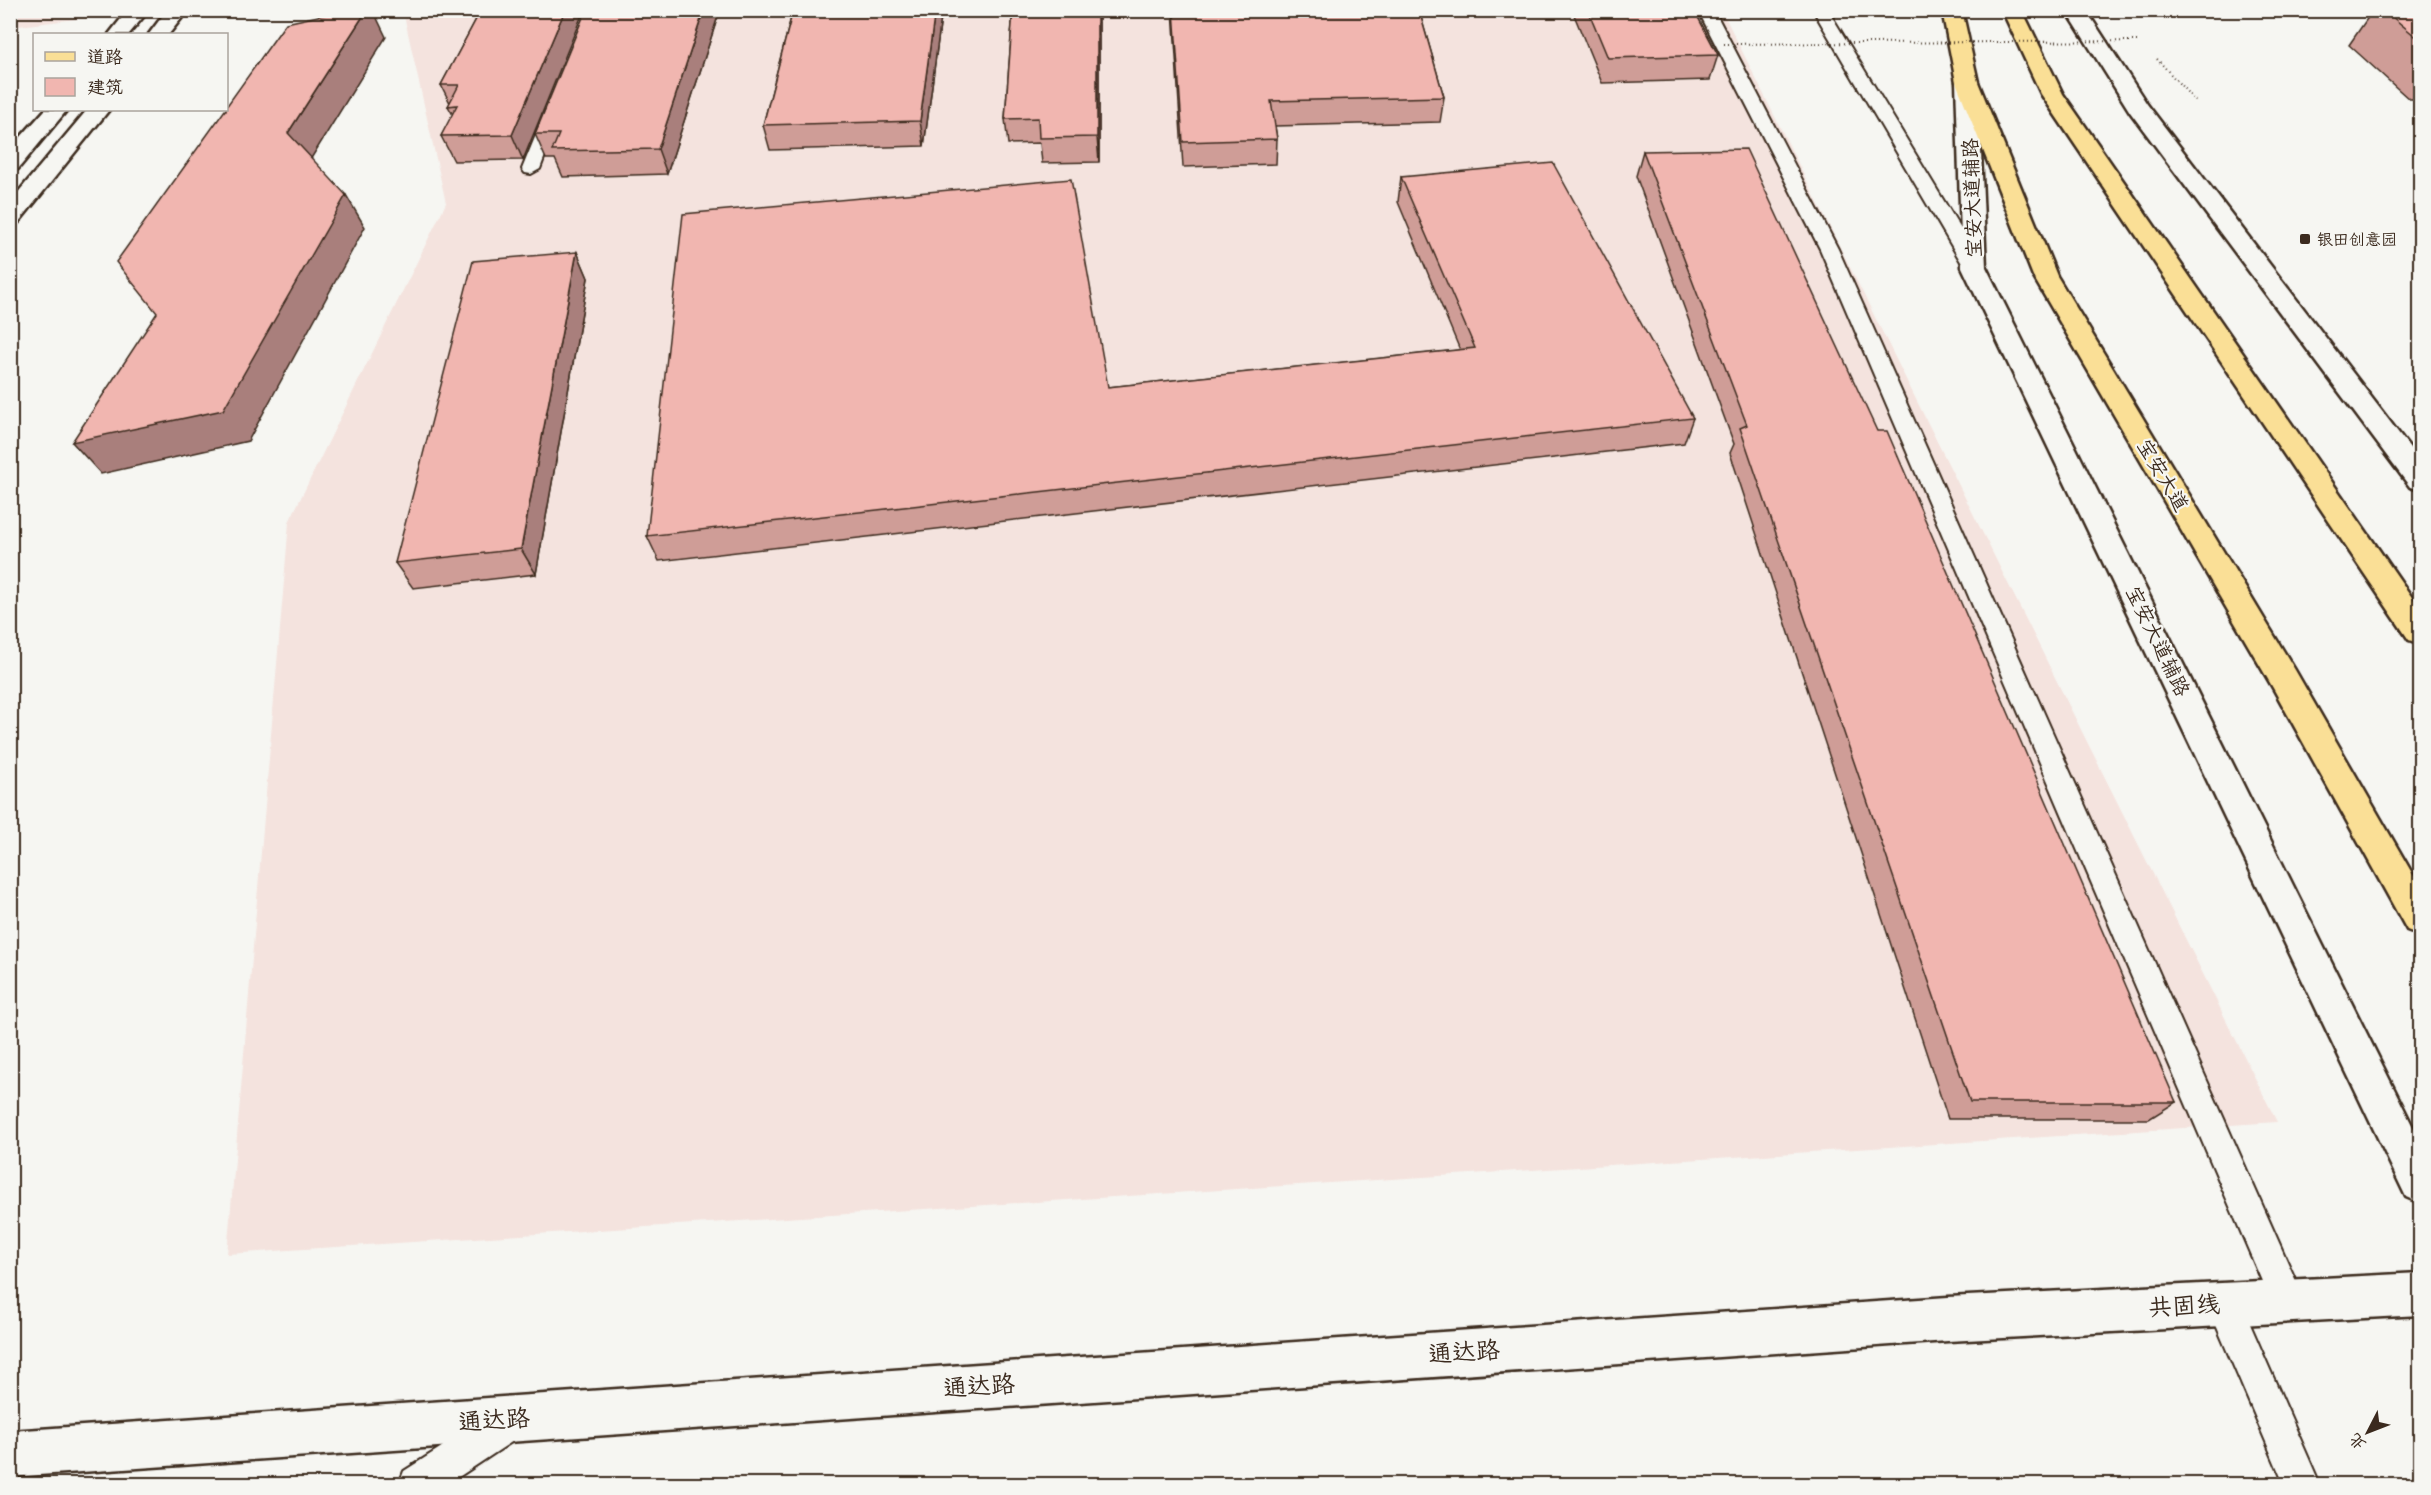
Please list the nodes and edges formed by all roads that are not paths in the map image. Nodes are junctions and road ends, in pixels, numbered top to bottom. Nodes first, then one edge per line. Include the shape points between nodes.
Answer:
1 (140, 10) edge
2 (178, 10) edge
3 (1706, 10) edge
4 (1820, 10) edge
5 (1952, 10) edge
6 (2012, 10) edge
7 (2076, 10) edge
8 (120, 33) edge
9 (160, 33) edge
10 (1967, 82) junction
11 (561, 95) edge
12 (55, 111) edge
13 (97, 111) edge
14 (10, 164) edge
15 (531, 169) dead end
16 (10, 218) edge
17 (1974, 267) junction
18 (2421, 480) edge
19 (2421, 632) edge
20 (2421, 919) edge
21 (2421, 1183) edge
22 (2421, 1294) edge
23 (2288, 1302) junction
24 (2224, 1304) junction
25 (1948, 1319) joint
26 (518, 1418) junction
27 (10, 1454) edge
28 (417, 1485) edge
29 (2302, 1485) edge

1 - 8 main road
2 - 9 main road
3 - 23 lane via 1829,249
4 - 17 lane
5 - 10 main road, 宝安大道
6 - 19 main road via 2052,94
7 - 18 main road via 2138,108
10 - 17 main road, 宝安大道辅路
10 - 20 main road, 宝安大道 via 2044,276 2284,679
11 - 15 lane
12 - 14 main road
13 - 16 main road
17 - 21 main road, 宝安大道辅路
22 - 23 main road, 共固线
23 - 24 main road, 共固线
24 - 25 main road, 共固线
24 - 29 lane
25 - 26 main road, 通达路
26 - 27 main road, 通达路
26 - 28 lane

